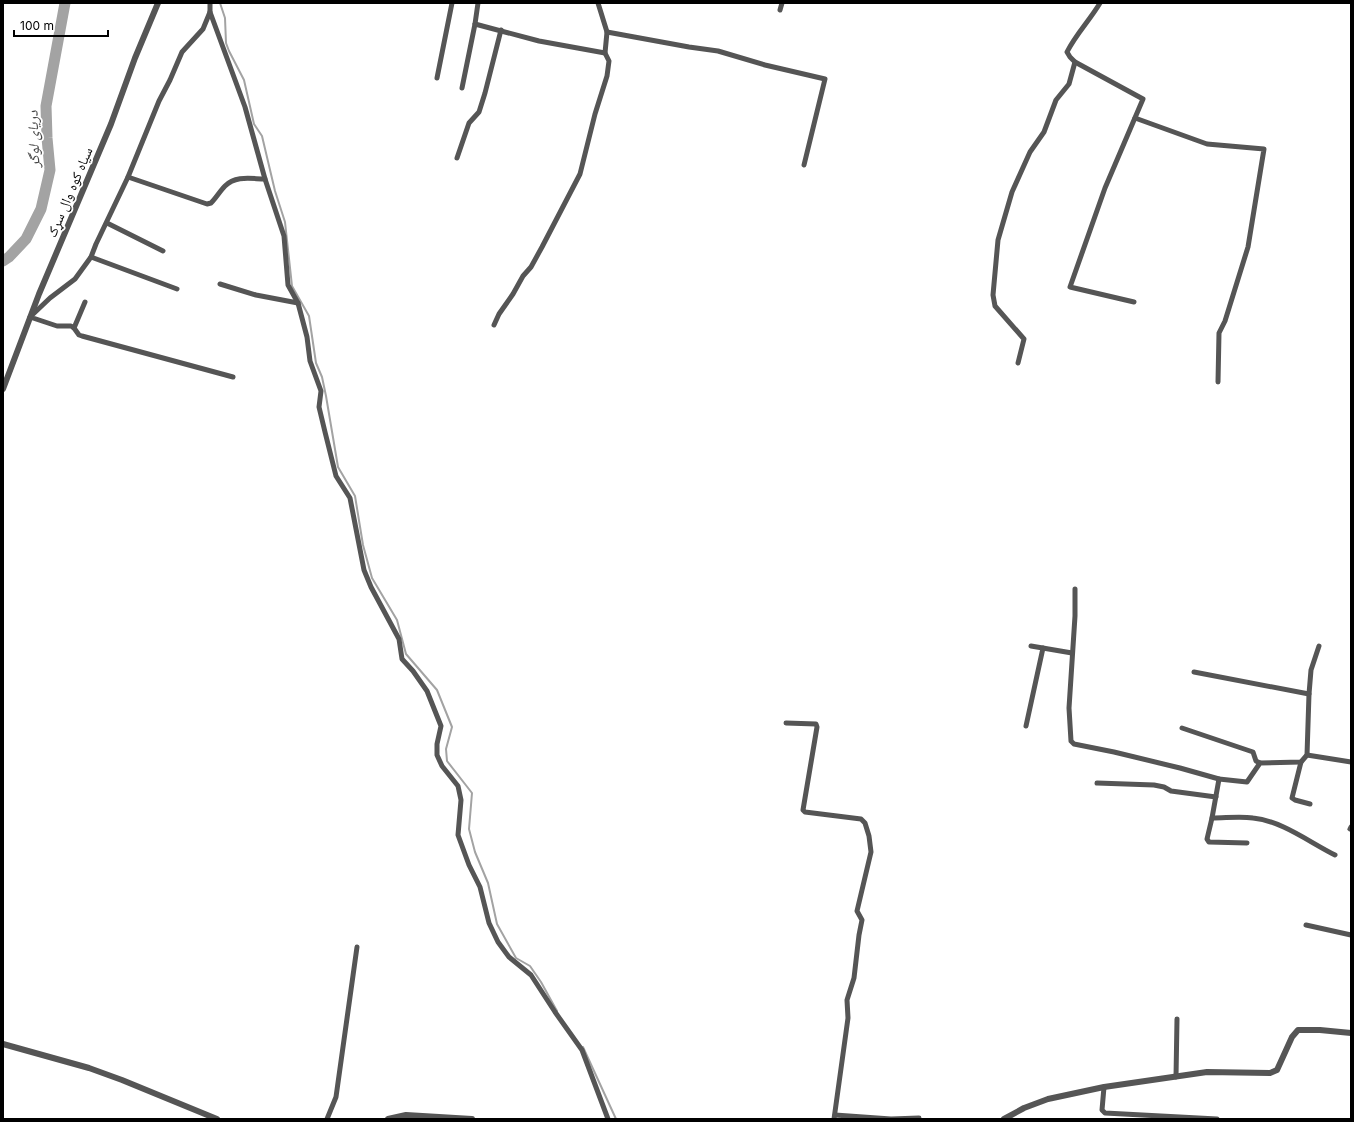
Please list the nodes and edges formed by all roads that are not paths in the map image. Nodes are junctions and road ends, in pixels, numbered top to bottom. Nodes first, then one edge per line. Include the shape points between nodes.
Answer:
1 (158, 3) edge
2 (210, 3) edge
3 (452, 3) edge
4 (478, 3) edge
5 (598, 3) edge
6 (782, 3) edge
7 (1100, 3) edge
8 (780, 10) dead end
9 (210, 12) junction
10 (475, 24) junction
11 (501, 30) junction
12 (607, 32) junction
13 (605, 53) junction
14 (1075, 62) junction
15 (437, 78) dead end
16 (462, 88) dead end
17 (1135, 118) junction
18 (457, 158) dead end
19 (804, 165) dead end
20 (128, 177) junction
21 (265, 179) junction
22 (107, 222) junction
23 (163, 251) dead end
24 (91, 258) junction
25 (220, 284) dead end
26 (177, 289) dead end
27 (85, 302) dead end
28 (1134, 302) dead end
29 (298, 303) junction
30 (30, 317) junction
31 (494, 325) dead end
32 (74, 328) junction
33 (1018, 364) dead end
34 (233, 377) dead end
35 (1218, 382) dead end
36 (3, 390) edge
37 (1075, 588) dead end
38 (1031, 646) dead end
39 (1318, 646) dead end
40 (1043, 648) junction
41 (1072, 653) junction
42 (1194, 672) dead end
43 (1308, 694) junction
44 (786, 723) dead end
45 (1026, 726) dead end
46 (1182, 728) dead end
47 (1307, 755) junction
48 (1302, 762) junction
49 (1351, 762) edge
50 (1260, 763) junction
51 (1219, 779) junction
52 (1097, 783) dead end
53 (1216, 797) junction
54 (1310, 804) dead end
55 (1212, 818) junction
56 (1247, 842) dead end
57 (1335, 855) dead end
58 (1306, 925) dead end
59 (1351, 935) edge
60 (357, 947) dead end
61 (1177, 1019) dead end
62 (1351, 1033) edge
63 (3, 1044) edge
64 (1176, 1077) junction
65 (1104, 1087) junction
66 (835, 1117) edge
67 (919, 1118) dead end
68 (217, 1119) edge
69 (326, 1119) edge
70 (388, 1119) edge
71 (472, 1119) edge
72 (608, 1119) edge
73 (1004, 1119) edge
74 (1217, 1119) edge

1 - 30 street, سیاه کوه وال سړک via 111,124
2 - 9 street
3 - 15 street
4 - 10 street
5 - 12 street
6 - 8 street
7 - 14 street via 1074,39 1068,52
9 - 20 street via 203,29 182,52
9 - 21 street via 245,107
10 - 11 street
10 - 16 street
11 - 13 street via 540,41
11 - 18 street via 479,112 469,123
12 - 13 street
12 - 19 street via 718,51 825,79
13 - 31 street via 609,61 607,76 580,174 531,267
14 - 17 street via 1143,99
14 - 33 street via 1069,84 1056,100 1044,132 1027,159 1012,192 998,240 993,295 995,306 1024,339
17 - 28 street via 1105,188 1070,287
17 - 35 street via 1206,144 1264,149 1248,247 1219,333
20 - 21 street via 207,204 233,180
20 - 22 street
21 - 29 street via 284,236 288,286
22 - 23 street
22 - 24 street
24 - 26 street
24 - 30 street via 75,279
25 - 29 street via 256,295
27 - 32 street
29 - 72 street via 310,361 321,391 319,407 325,432 336,476 350,498 364,570 399,639 402,659 428,691 441,726 437,755 442,766 458,786 461,800 458,835 480,887 489,923 498,942 509,957 531,975 582,1050
30 - 32 street via 57,326
30 - 36 street, سیاه کوه وال سړک
32 - 34 street via 82,336
37 - 41 street
38 - 40 street
39 - 43 street
40 - 41 street
40 - 45 street
41 - 51 street via 1069,708 1073,743
42 - 43 street
43 - 47 street
44 - 66 street via 817,726 803,810 861,819 869,836 871,852 857,911 862,920 854,978 847,1000 848,1018
46 - 50 street via 1253,752 1256,761
47 - 48 street
47 - 49 street
48 - 50 street
48 - 54 street via 1292,798
50 - 51 street via 1247,782
51 - 53 street
52 - 53 street via 1154,785 1171,791
53 - 55 street
55 - 56 street via 1208,841
55 - 57 street via 1253,818 1268,821
58 - 59 street
60 - 69 street via 336,1097
61 - 64 street
62 - 64 street via 1298,1030 1292,1037 1277,1070 1270,1073 1207,1072
63 - 68 street via 89,1068
64 - 65 street
65 - 73 street via 1048,1099
65 - 74 street via 1102,1110 1105,1112
66 - 67 street
70 - 71 street via 406,1115

